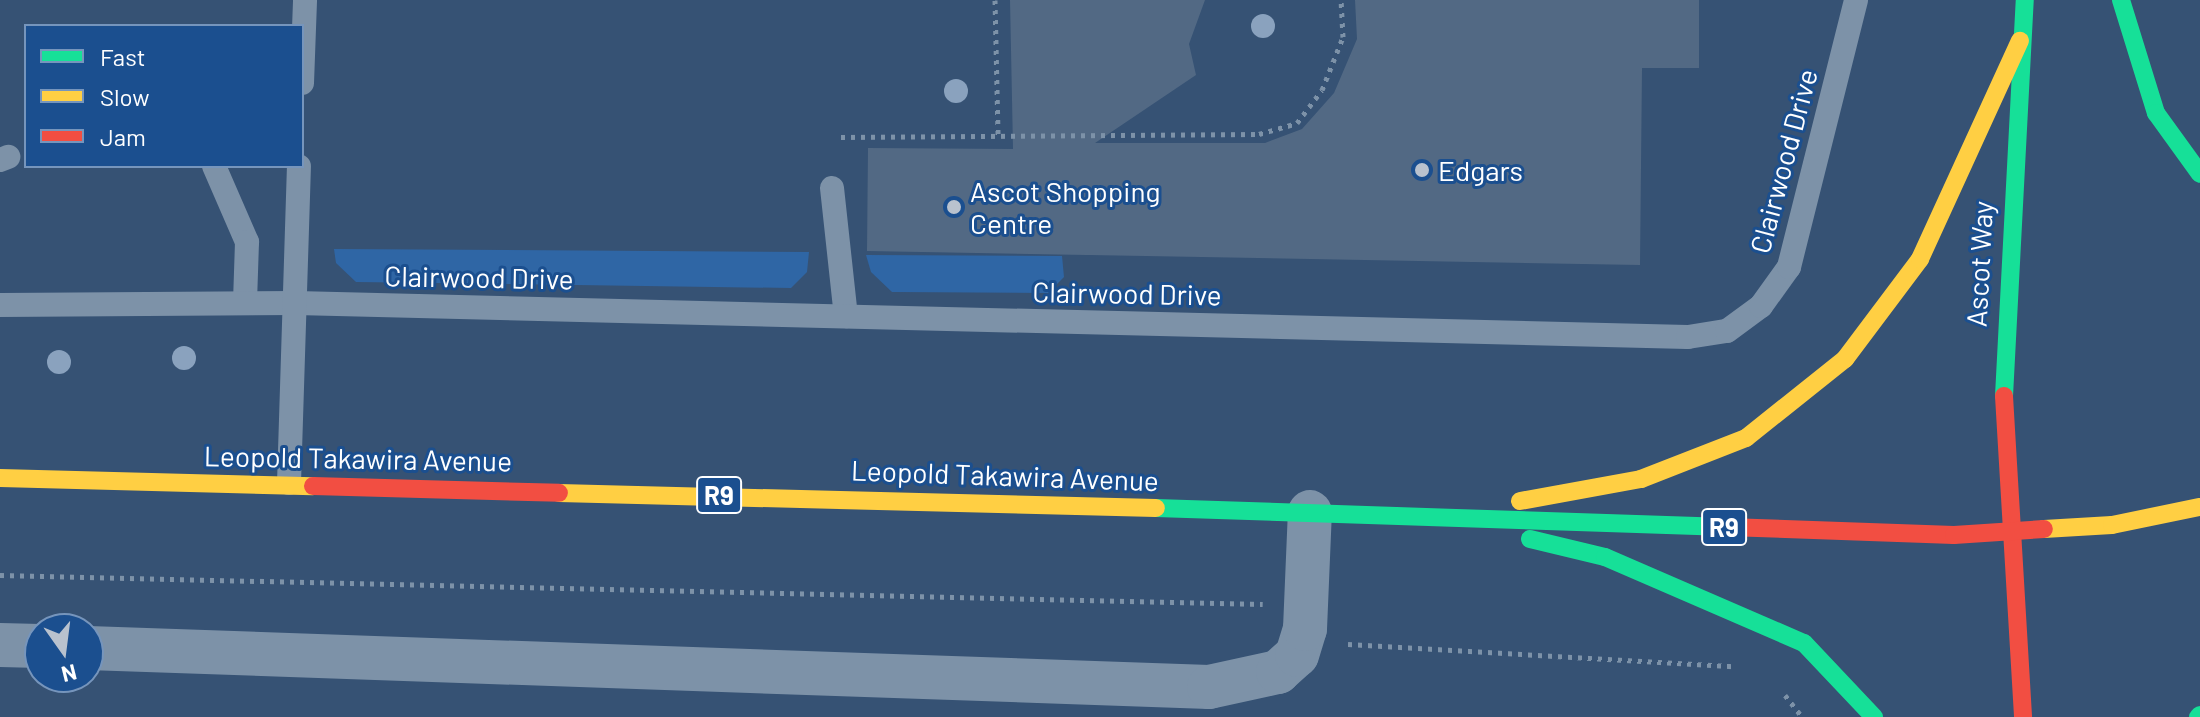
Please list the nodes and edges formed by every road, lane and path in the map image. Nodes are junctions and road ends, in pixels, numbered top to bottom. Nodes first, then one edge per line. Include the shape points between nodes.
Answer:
1 (305, 0) edge
2 (995, 0) edge
3 (1341, 0) edge
4 (1856, 0) edge
5 (2025, 0) edge
6 (2121, 0) edge
7 (304, 28) edge
8 (2020, 41) junction
9 (998, 136) junction
10 (841, 137) dead end
11 (215, 168) edge
12 (299, 168) edge
13 (2200, 174) edge
14 (832, 188) dead end
15 (245, 303) junction
16 (296, 303) junction
17 (0, 305) edge
18 (846, 316) junction
19 (0, 478) edge
20 (289, 483) junction
21 (2200, 507) edge
22 (1310, 512) junction
23 (1439, 516) junction
24 (2009, 532) junction
25 (0, 575) edge
26 (1306, 605) junction
27 (0, 645) edge
28 (24, 646) edge
29 (104, 649) edge
30 (1748, 667) dead end
31 (1783, 692) dead end
32 (1802, 717) edge
33 (1874, 717) edge
34 (2023, 717) edge

1 - 7 lane
2 - 9 path
3 - 9 path via 1343,37 1322,90 1297,123 1259,134
4 - 18 lane, Clairwood Drive via 1789,267 1761,306 1727,331 1688,337
5 - 8 main road, Ascot Way
6 - 13 main road via 2156,113
8 - 23 main road via 1920,259 1845,359 1746,438 1641,479
8 - 24 main road, Ascot Way via 2002,366
9 - 10 path
11 - 15 lane via 247,242
12 - 16 lane
14 - 18 lane
15 - 16 lane, Clairwood Drive
15 - 17 lane, Clairwood Drive
16 - 18 lane, Clairwood Drive
16 - 20 lane
19 - 20 main road, Leopold Takawira Avenue / R9
20 - 22 main road, Leopold Takawira Avenue / R9
21 - 24 main road, R9 via 2112,525
22 - 23 main road, Leopold Takawira Avenue / R9
22 - 26 street
23 - 24 main road, Leopold Takawira Avenue / R9 via 1954,535
23 - 33 main road via 1605,557 1804,643
24 - 34 main road, Ascot Way
25 - 26 path
26 - 29 street via 1297,655 1278,672 1209,687
26 - 30 path via 1340,643
27 - 28 street
31 - 32 path

